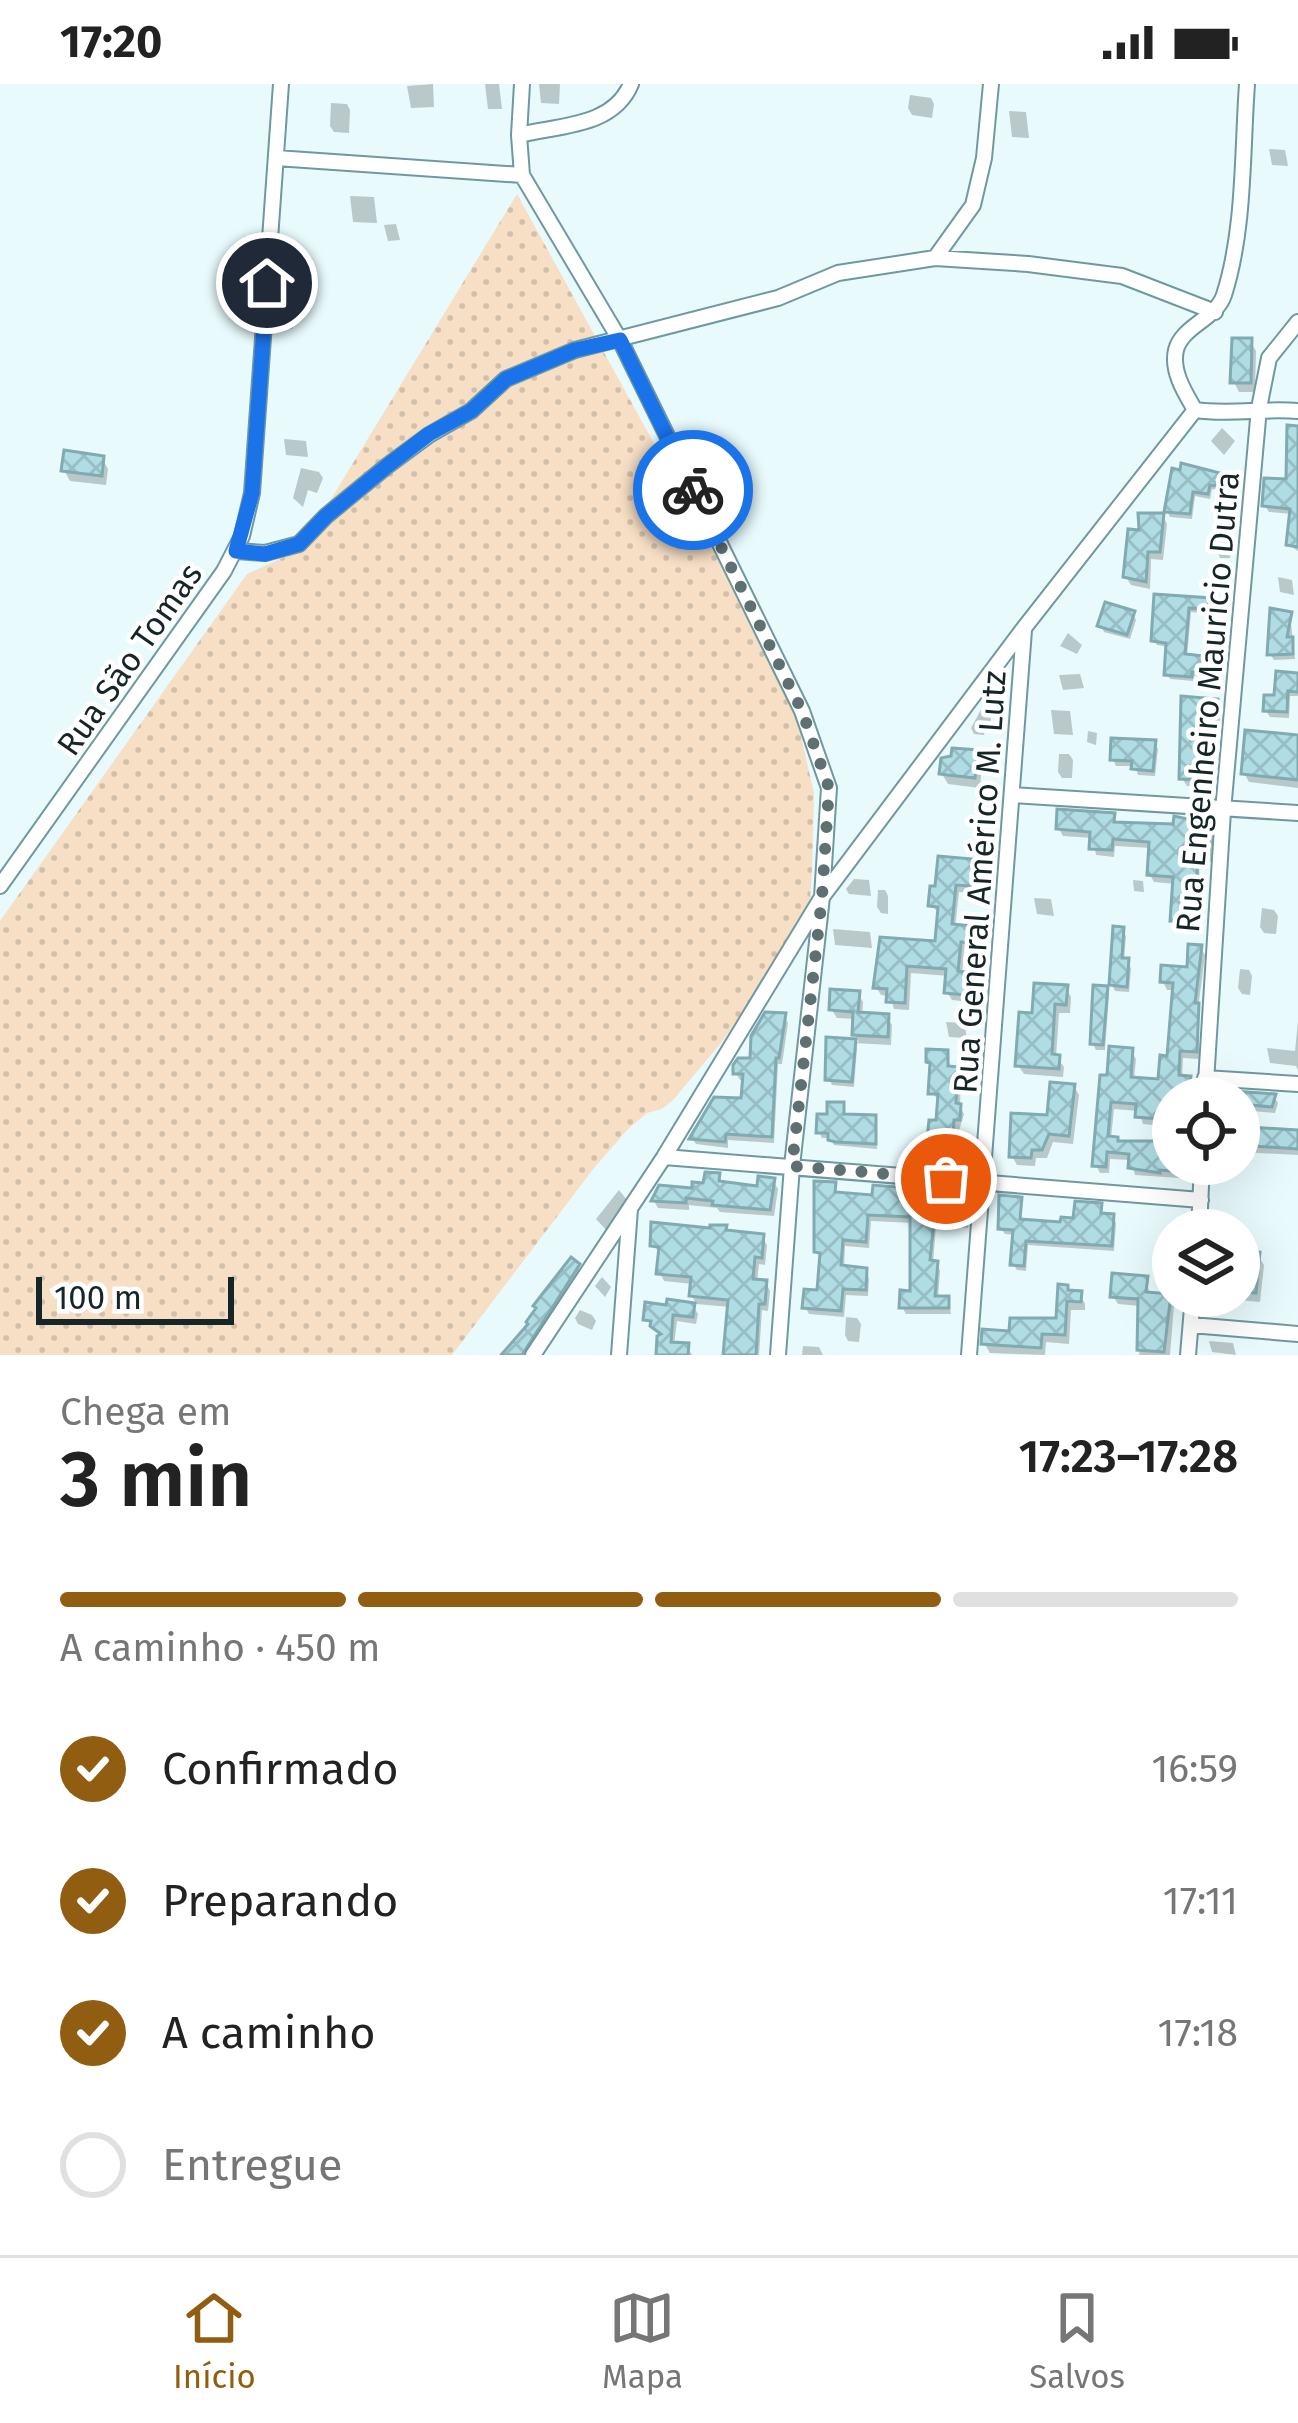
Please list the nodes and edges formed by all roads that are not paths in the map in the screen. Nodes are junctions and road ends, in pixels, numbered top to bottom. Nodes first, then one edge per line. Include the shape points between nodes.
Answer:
1 (281, 84) edge
2 (522, 84) edge
3 (632, 84) edge
4 (991, 84) edge
5 (1247, 84) edge
6 (519, 135) junction
7 (276, 158) junction
8 (521, 175) junction
9 (934, 258) junction
10 (1215, 312) junction
11 (1298, 322) edge
12 (620, 340) junction
13 (1259, 408) junction
14 (1195, 410) junction
15 (1298, 411) edge
16 (236, 551) junction
17 (1024, 628) junction
18 (1013, 795) junction
19 (1223, 811) junction
20 (1298, 813) edge
21 (0, 886) edge
22 (822, 897) junction
23 (1205, 1077) edge
24 (1260, 1082) edge
25 (1298, 1084) edge
26 (664, 1157) junction
27 (792, 1166) junction
28 (984, 1182) junction
29 (1201, 1185) edge
30 (1201, 1200) junction
31 (630, 1204) junction
32 (1200, 1209) edge
33 (1192, 1317) edge
34 (1191, 1325) junction
35 (1298, 1334) edge
36 (533, 1355) edge
37 (619, 1355) edge
38 (778, 1355) edge
39 (969, 1355) edge
40 (1188, 1355) edge

1 - 7 street, Rua São Tomas
2 - 6 street
3 - 6 street via 606,116
4 - 9 street via 974,205
5 - 10 street via 1237,228
6 - 8 street
7 - 8 street
7 - 16 street, Rua São Tomas via 252,493
8 - 12 street
9 - 10 street via 1122,275
9 - 12 street via 838,273 778,298
10 - 14 street via 1176,350
11 - 13 street, Rua Engenheiro Mauricio Dutra via 1268,358
12 - 16 street via 506,379 387,466 299,544 265,554
12 - 22 street via 802,711 829,788
13 - 14 street
13 - 15 street
13 - 19 street, Rua Engenheiro Mauricio Dutra
14 - 17 street
16 - 21 street, Rua São Tomas
17 - 18 street, Rua General Américo M. Lutz
17 - 22 street
18 - 19 street
18 - 28 street, Rua General Américo M. Lutz
19 - 20 street
19 - 23 street, Rua Engenheiro Mauricio Dutra
22 - 26 street
22 - 27 street
24 - 25 street
26 - 27 street
26 - 31 street
27 - 28 street
27 - 38 street
28 - 30 street
28 - 39 street, Rua General Américo M. Lutz
29 - 30 street
30 - 32 street
31 - 36 street
31 - 37 street
33 - 34 street
34 - 35 street
34 - 40 street

